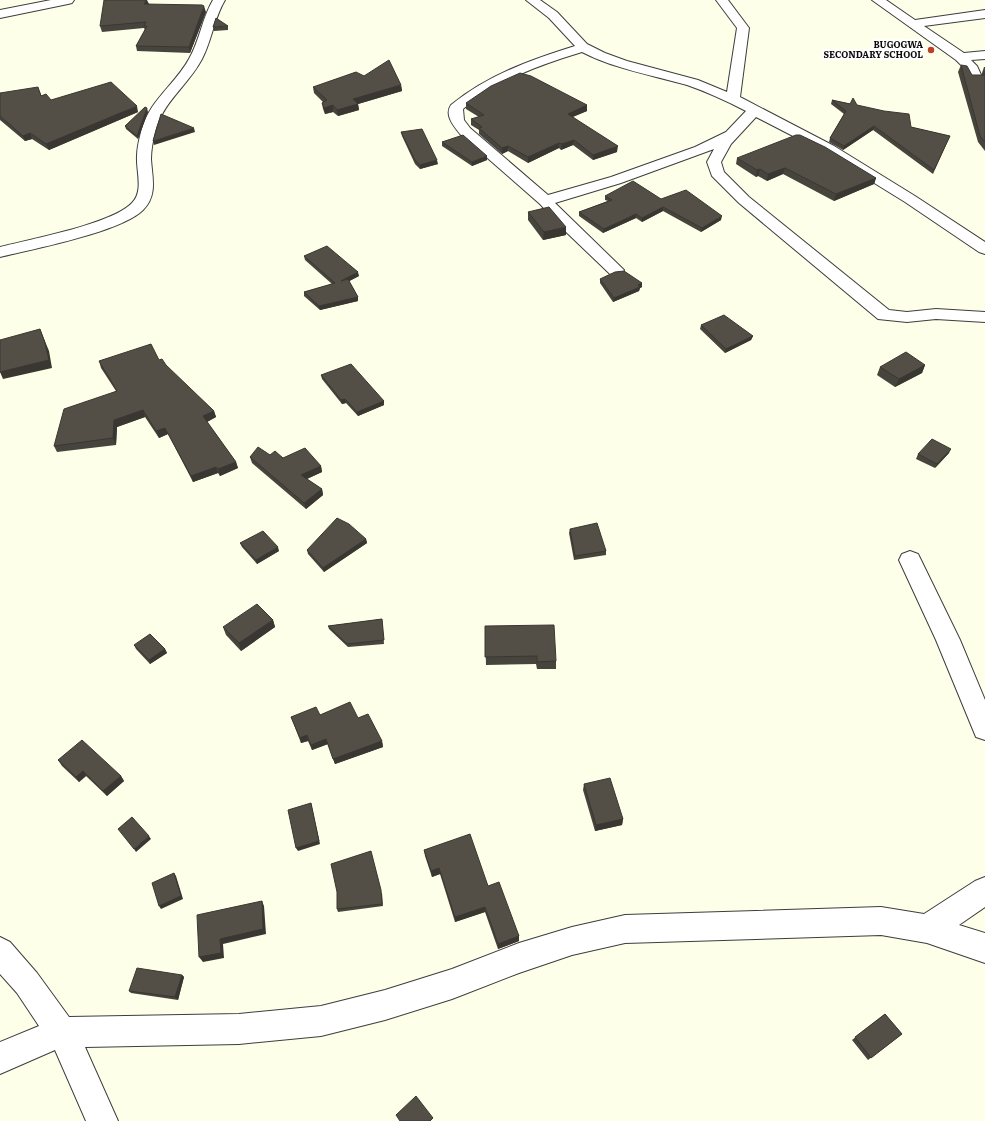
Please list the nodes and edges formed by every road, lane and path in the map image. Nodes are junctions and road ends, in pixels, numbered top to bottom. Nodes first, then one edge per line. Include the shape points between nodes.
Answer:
1 (68, 0) edge
2 (218, 0) edge
3 (532, 0) edge
4 (722, 0) edge
5 (878, 0) edge
6 (0, 14) edge
7 (985, 14) edge
8 (912, 24) junction
9 (583, 47) junction
10 (985, 56) edge
11 (961, 57) junction
12 (975, 77) edge
13 (733, 99) junction
14 (754, 111) junction
15 (734, 132) junction
16 (545, 201) junction
17 (985, 250) edge
18 (0, 252) edge
19 (616, 270) edge
20 (985, 317) edge
21 (910, 560) dead end
22 (985, 729) edge
23 (985, 891) edge
24 (927, 929) junction
25 (985, 948) edge
26 (0, 952) edge
27 (62, 1032) junction
28 (0, 1058) edge
29 (102, 1121) edge

1 - 6 street
2 - 18 street via 196,58 180,83 160,103 152,120 144,157 147,188 136,208 90,228
3 - 9 street via 553,15
4 - 13 street via 743,28
5 - 8 street
7 - 8 street
8 - 11 street
9 - 13 street via 622,64 693,83
9 - 16 street via 509,74 470,96 456,108 457,120 465,131
10 - 11 street
11 - 12 street via 970,66
13 - 14 street
14 - 15 street
14 - 17 street via 829,149 910,199
15 - 16 street via 700,150 616,180
15 - 20 street via 715,159 714,168 717,173 768,220 879,312 907,317 936,314
16 - 19 street
21 - 22 street via 948,640
23 - 24 street
24 - 25 street
24 - 27 street via 881,921 625,929 572,941 445,986 321,1021 239,1028
26 - 27 street
27 - 28 street
27 - 29 street

